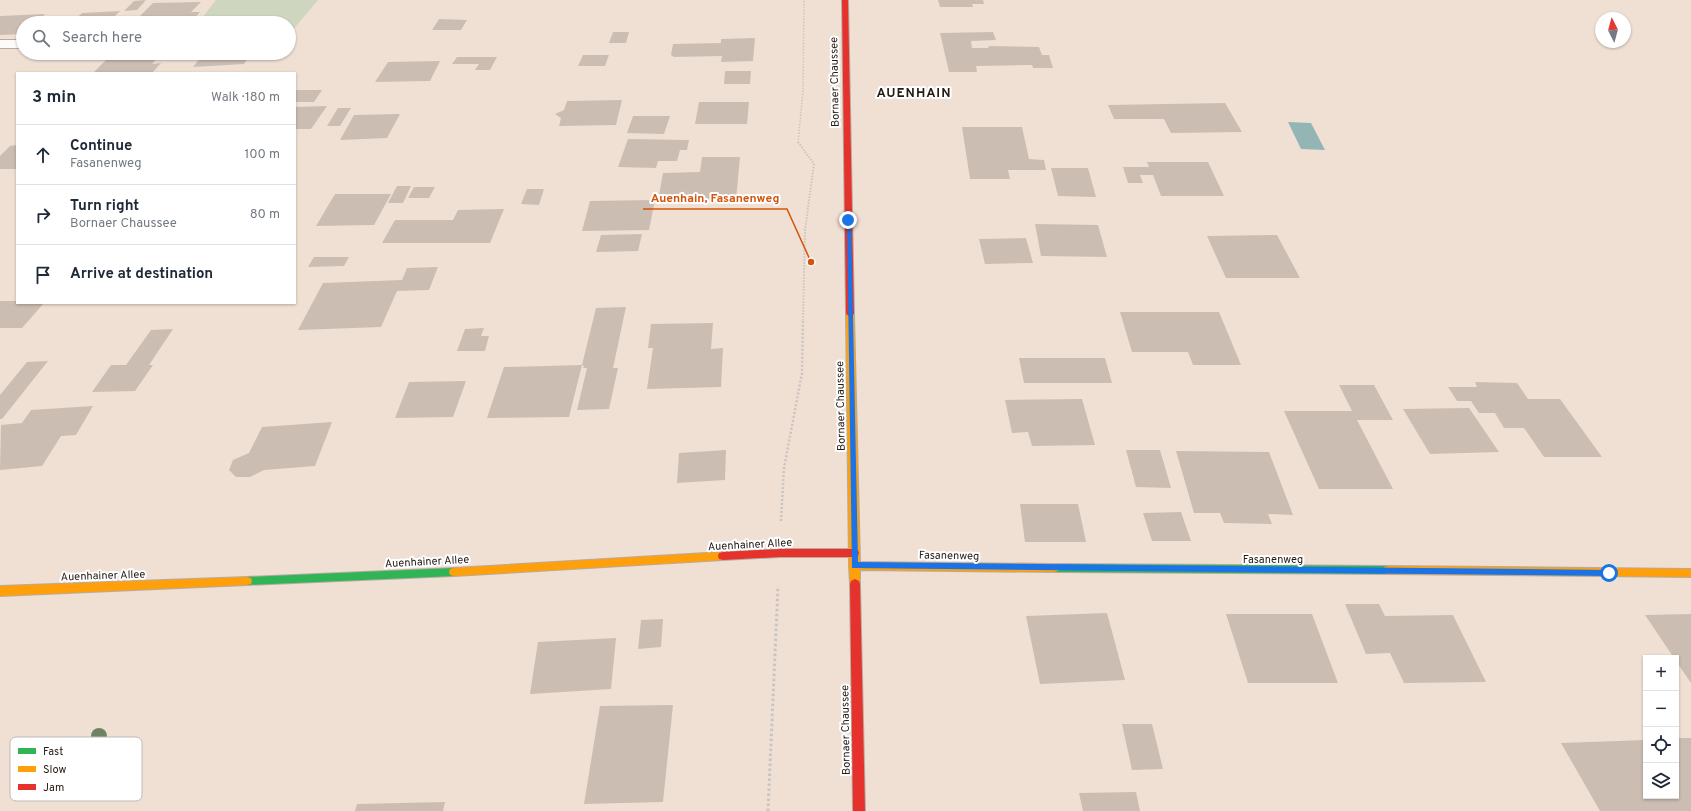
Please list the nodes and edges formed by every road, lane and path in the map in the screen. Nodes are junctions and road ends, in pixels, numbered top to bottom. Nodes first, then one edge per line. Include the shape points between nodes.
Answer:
1 (804, 0) edge
2 (846, 0) edge
3 (0, 44) edge
4 (16, 44) edge
5 (780, 553) junction
6 (854, 553) junction
7 (854, 566) junction
8 (1691, 573) edge
9 (0, 591) edge
10 (768, 811) edge
11 (859, 811) edge

1 - 5 path via 803,91 798,143 814,164 805,230 802,373 784,468
2 - 6 street, Bornaer Chaussee
3 - 4 street
5 - 6 street, Auenhainer Allee
5 - 9 street, Auenhainer Allee via 410,575
5 - 10 path
6 - 7 street, Bornaer Chaussee
7 - 8 street, Fasanenweg
7 - 11 street, Bornaer Chaussee

